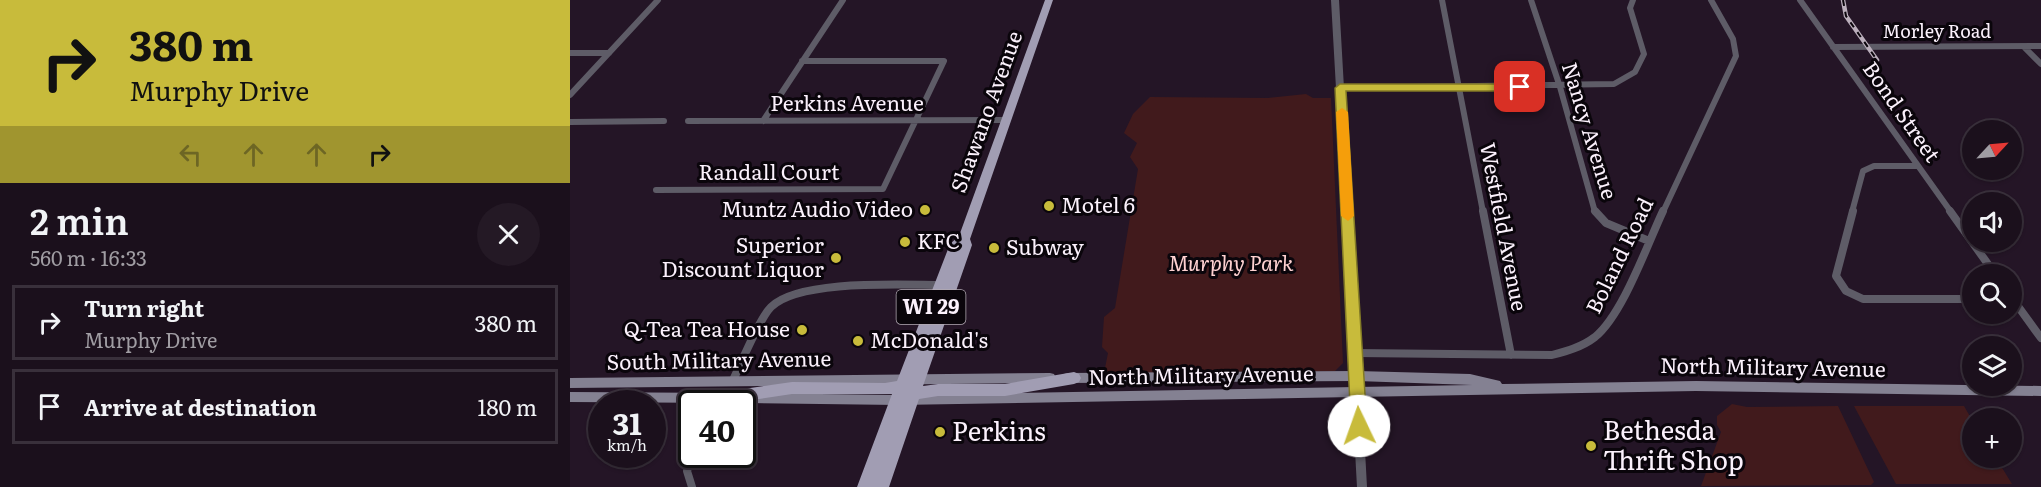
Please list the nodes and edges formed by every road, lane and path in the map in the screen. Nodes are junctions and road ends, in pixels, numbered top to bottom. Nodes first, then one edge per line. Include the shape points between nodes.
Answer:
1 (658, 0) edge
2 (843, 0) edge
3 (1049, 0) edge
4 (1335, 0) edge
5 (1442, 0) edge
6 (1531, 0) edge
7 (1633, 0) edge
8 (1711, 0) edge
9 (1800, 0) edge
10 (2041, 46) edge
11 (1833, 47) junction
12 (2024, 47) junction
13 (570, 53) edge
14 (609, 53) junction
15 (802, 61) junction
16 (2041, 64) edge
17 (1460, 87) junction
18 (1560, 87) junction
19 (1340, 88) junction
20 (570, 95) edge
21 (916, 120) junction
22 (1006, 120) junction
23 (664, 121) dead end
24 (688, 121) dead end
25 (763, 121) junction
26 (570, 122) edge
27 (1918, 166) junction
28 (656, 190) dead end
29 (1649, 242) junction
30 (1988, 264) edge
31 (946, 285) junction
32 (1962, 299) edge
33 (2022, 312) edge
34 (2040, 335) edge
35 (1356, 353) junction
36 (1511, 355) junction
37 (1357, 376) junction
38 (1074, 378) joint
39 (734, 380) junction
40 (570, 383) edge
41 (1505, 387) junction
42 (902, 388) junction
43 (917, 390) junction
44 (2041, 391) edge
45 (1357, 393) junction
46 (756, 395) edge
47 (570, 397) edge
48 (678, 400) edge
49 (688, 468) edge
50 (692, 487) edge
51 (865, 487) edge
52 (881, 487) edge
53 (1362, 487) edge

1 - 14 street
2 - 15 street
3 - 22 main road, Shawano Avenue / WI 29
4 - 19 street
5 - 17 street, Westfield Avenue
6 - 18 street, Nancy Avenue
7 - 18 street via 1630,8 1644,54 1635,74 1626,82 1607,86
8 - 29 street, Boland Road via 1733,39 1736,56
9 - 11 street, Bond Street
10 - 12 street, Morley Road
11 - 12 street, Morley Road
11 - 27 street, Bond Street
12 - 16 street
13 - 14 street
14 - 20 street
15 - 21 street via 944,61
15 - 25 street
17 - 18 street
17 - 19 street
17 - 36 street, Westfield Avenue
18 - 29 street, Nancy Avenue via 1595,212 1606,223
19 - 35 street
21 - 22 street, Perkins Avenue
21 - 25 street, Perkins Avenue
21 - 28 street, Randall Court via 883,189
22 - 31 main road, Shawano Avenue / WI 29 via 964,238 966,245
23 - 26 street
24 - 25 street, Perkins Avenue
27 - 30 street, Bond Street
27 - 32 street via 1874,166 1863,171 1836,276 1838,284 1853,297 1863,299
29 - 36 street, Boland Road via 1613,318 1599,336 1577,349 1552,355
31 - 39 street via 835,287 777,300
31 - 42 main road, Shawano Avenue / WI 29
31 - 43 main road, Shawano Avenue / WI 29
33 - 34 street
35 - 36 street, Boland Road
35 - 37 street
37 - 38 main road, North Military Avenue
37 - 41 main road, North Military Avenue via 1470,379
37 - 45 street
38 - 43 main road via 1005,390
39 - 40 main road, South Military Avenue
39 - 42 main road, South Military Avenue
41 - 44 main road, North Military Avenue
41 - 45 main road, North Military Avenue
42 - 43 main road
42 - 43 main road, North Military Avenue
42 - 46 main road via 792,388
42 - 51 main road, Shawano Avenue / WI 29
43 - 45 main road, North Military Avenue
43 - 52 main road, Shawano Avenue / WI 29
45 - 53 street
47 - 48 main road, South Military Avenue
49 - 50 street via 687,481

